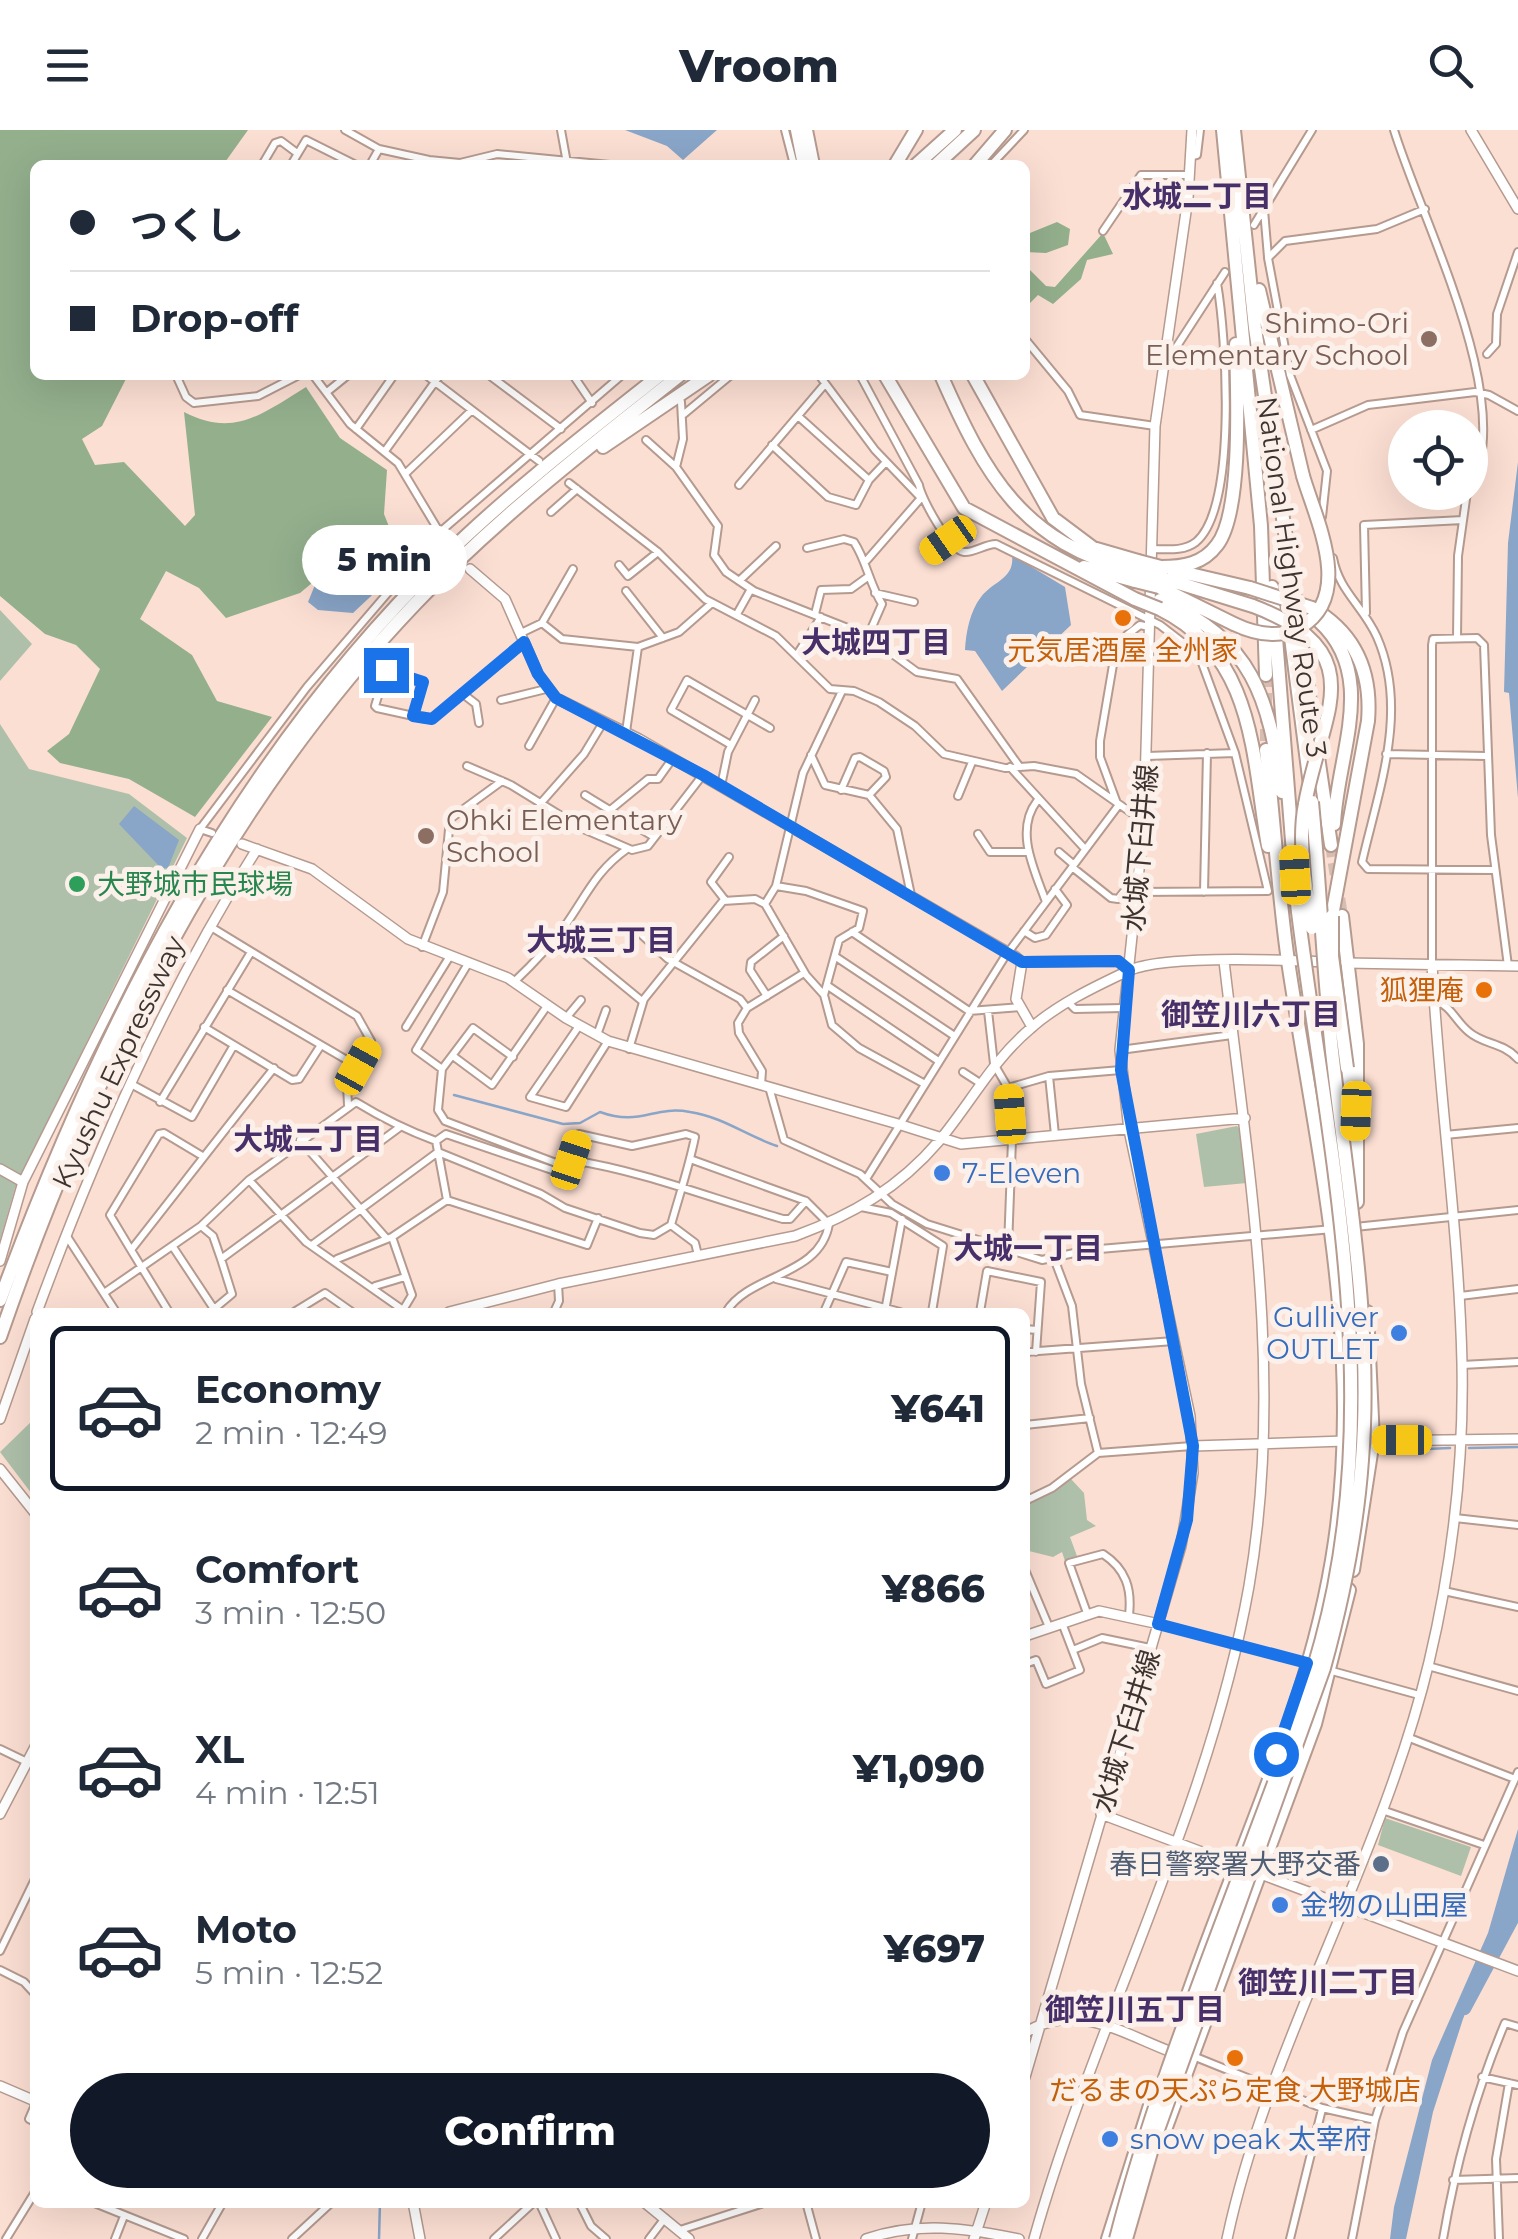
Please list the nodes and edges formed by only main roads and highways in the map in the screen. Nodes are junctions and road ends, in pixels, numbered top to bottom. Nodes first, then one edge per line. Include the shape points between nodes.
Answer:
1 (797, 130) edge
2 (806, 130) edge
3 (916, 130) edge
4 (955, 130) edge
5 (974, 130) edge
6 (1005, 130) edge
7 (1223, 130) edge
8 (1234, 130) edge
9 (803, 160) edge
10 (813, 160) edge
11 (898, 160) edge
12 (922, 160) edge
13 (941, 160) edge
14 (979, 160) edge
15 (1236, 210) junction
16 (654, 380) edge
17 (674, 380) edge
18 (701, 380) edge
19 (888, 380) edge
20 (898, 380) edge
21 (933, 380) edge
22 (943, 380) edge
23 (969, 380) edge
24 (975, 380) edge
25 (983, 396) junction
26 (956, 410) junction
27 (919, 430) junction
28 (1270, 434) junction
29 (1254, 436) junction
30 (1136, 581) junction
31 (1160, 588) junction
32 (416, 602) junction
33 (1310, 610) junction
34 (1266, 675) tunnel mouth
35 (1276, 752) junction
36 (1337, 916) junction
37 (1285, 932) junction
38 (1338, 1099) junction
39 (1354, 1172) junction
40 (0, 1300) edge
41 (0, 1336) edge
42 (1108, 2239) edge
43 (1116, 2239) edge
44 (1129, 2239) edge

1 - 9 highway
2 - 10 highway
3 - 11 highway
4 - 12 highway
5 - 13 highway
6 - 14 highway
7 - 15 highway, National Highway Route 3
8 - 15 highway, National Highway Route 3
15 - 28 highway, National Highway Route 3
15 - 29 highway, National Highway Route 3
15 - 31 highway via 1237,413 1229,522 1205,557
15 - 31 highway, bridge via 1328,564 1323,602 1304,625 1260,633
16 - 40 highway, Kyushu Expressway via 445,555 280,746 190,882 122,1011
17 - 32 highway, Kyushu Expressway via 537,490
18 - 32 highway via 534,499
19 - 27 highway
20 - 27 highway
21 - 26 highway
22 - 26 highway
23 - 25 highway
24 - 25 highway
25 - 30 highway via 1053,518
26 - 30 highway via 1002,491 1031,523
27 - 30 highway via 964,508 1061,560
28 - 33 highway, National Highway Route 3 via 1333,844 1352,682 1337,641
28 - 38 highway, bridge
29 - 34 highway, National Highway Route 3
29 - 35 highway
30 - 31 highway, bridge
30 - 31 highway
31 - 33 highway, bridge via 1250,588
31 - 35 highway via 1237,653 1261,692
31 - 37 highway via 1217,652 1244,700
31 - 38 highway, bridge via 1282,618 1324,658 1331,681 1329,723 1308,789 1303,838
32 - 41 highway, Kyushu Expressway via 278,770 187,917 88,1114
33 - 36 highway via 1350,642 1369,692
35 - 37 highway, National Highway Route 3
35 - 43 highway, bridge via 1348,1306 1354,1401 1347,1506 1334,1589 1297,1722 1170,2062
36 - 39 highway, bridge via 1332,956
36 - 39 highway via 1349,963 1358,1081
37 - 42 highway, National Highway Route 3 via 1332,1229 1344,1354 1336,1541 1307,1663
38 - 44 highway, bridge via 1364,1397 1352,1553 1306,1724 1155,2138
39 - 44 highway via 1372,1440 1332,1672

